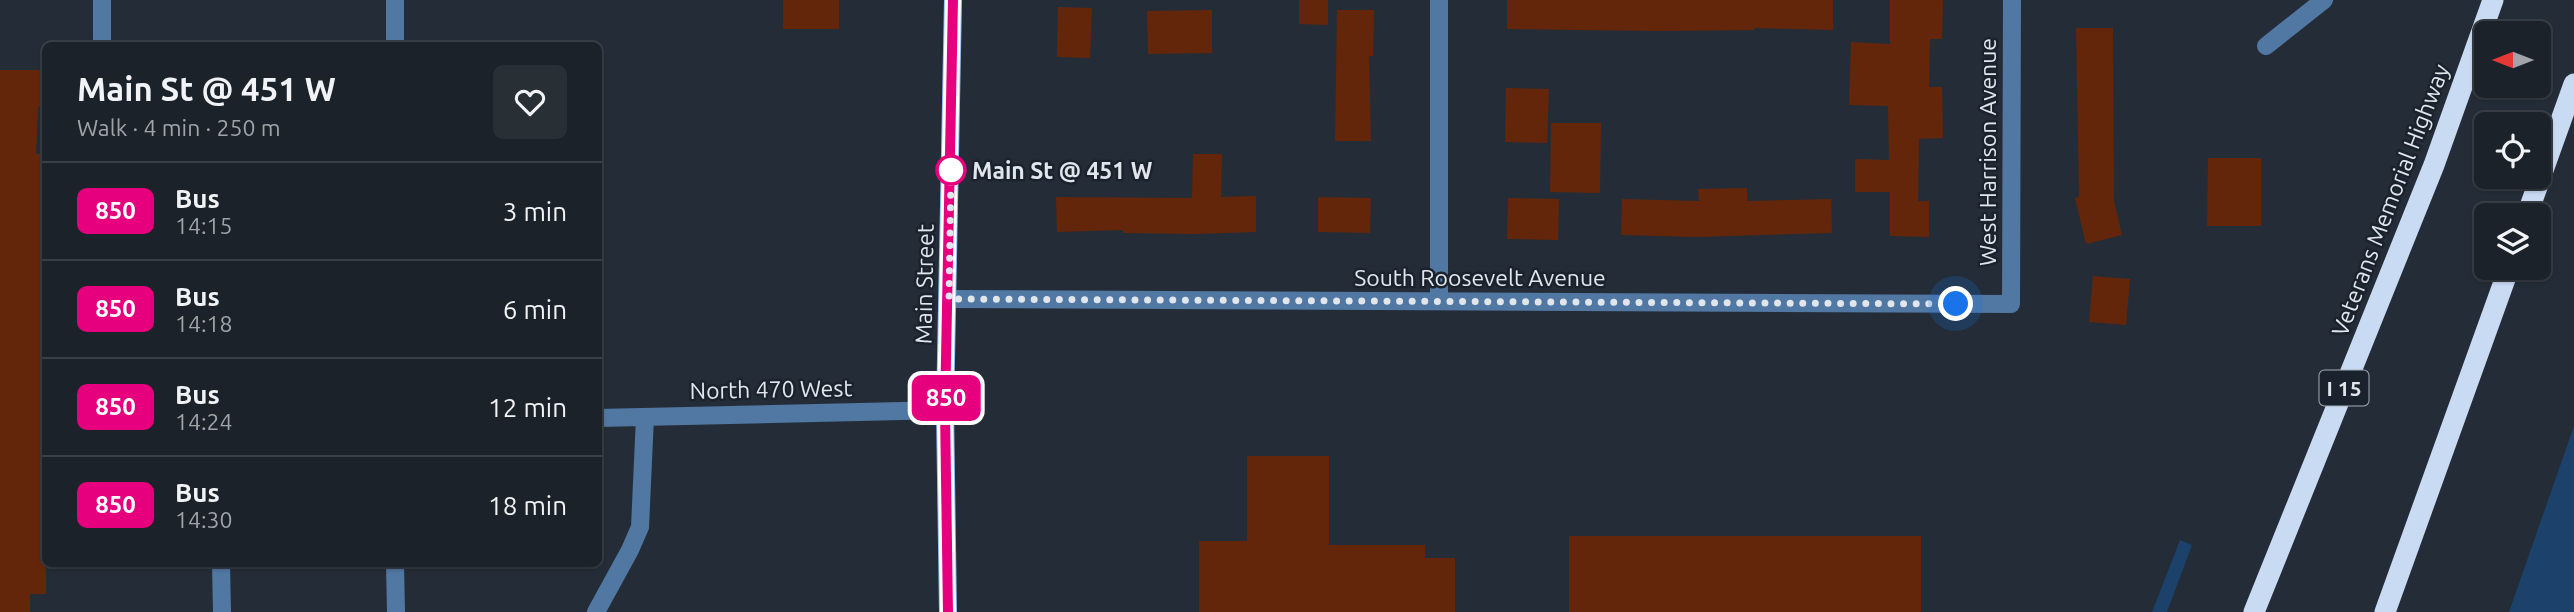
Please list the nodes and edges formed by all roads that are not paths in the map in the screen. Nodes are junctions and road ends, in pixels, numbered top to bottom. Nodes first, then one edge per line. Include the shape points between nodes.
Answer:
1 (102, 0) edge
2 (395, 0) edge
3 (953, 0) edge
4 (1439, 0) edge
5 (2012, 0) edge
6 (2323, 0) edge
7 (2493, 0) edge
8 (102, 42) edge
9 (395, 42) edge
10 (2266, 46) dead end
11 (2574, 84) edge
12 (2531, 203) edge
13 (2505, 280) edge
14 (949, 299) junction
15 (1439, 301) junction
16 (2011, 304) joint
17 (945, 410) junction
18 (645, 417) junction
19 (602, 418) edge
20 (221, 567) edge
21 (395, 567) edge
22 (2398, 576) junction
23 (222, 612) edge
24 (396, 612) edge
25 (596, 612) edge
26 (947, 612) edge
27 (2254, 612) edge
28 (2385, 612) edge
29 (2402, 612) edge

1 - 8 street
2 - 9 street
3 - 14 main road, Main Street
4 - 15 street
5 - 16 street, West Harrison Avenue
6 - 10 street
7 - 27 highway, Veterans Memorial Highway / I 15 via 2434,165
11 - 12 highway
13 - 22 highway
14 - 15 street, South Roosevelt Avenue
14 - 17 main road, Main Street
15 - 16 street, South Roosevelt Avenue
17 - 18 street, North 470 West
17 - 26 main road, Main Street
18 - 19 street, North 470 West
18 - 25 street via 640,527
20 - 23 street
21 - 24 street
22 - 28 highway
22 - 29 highway

